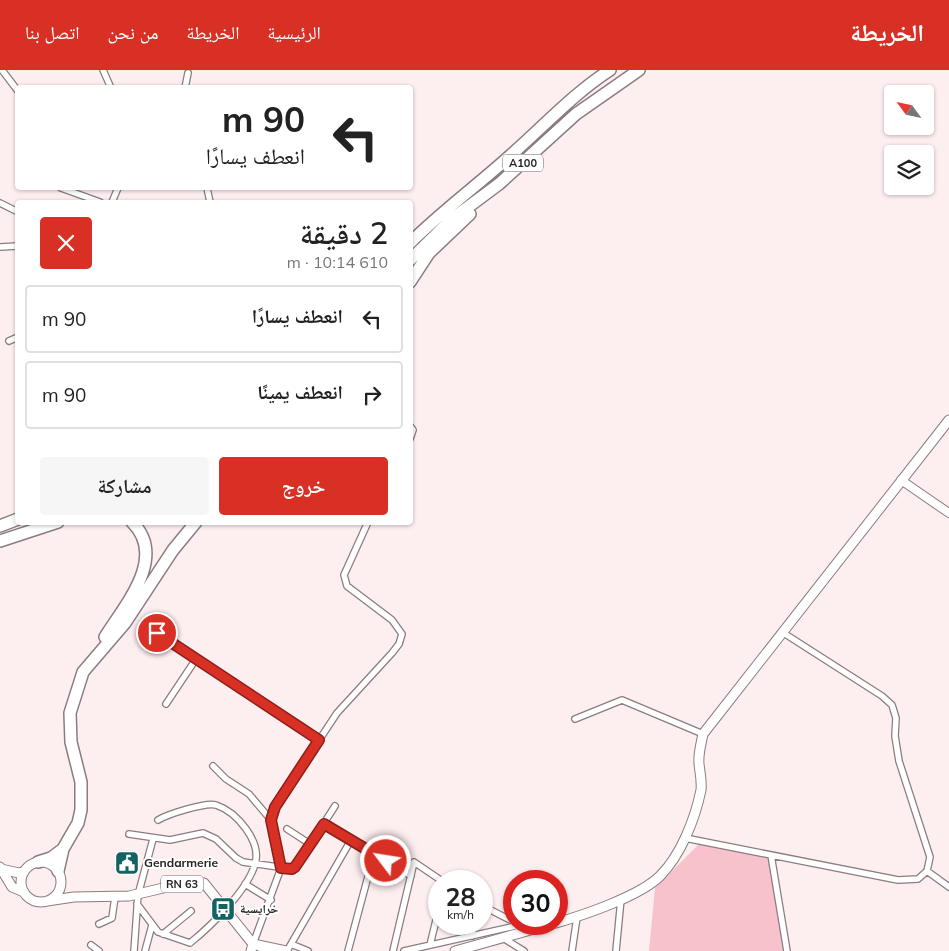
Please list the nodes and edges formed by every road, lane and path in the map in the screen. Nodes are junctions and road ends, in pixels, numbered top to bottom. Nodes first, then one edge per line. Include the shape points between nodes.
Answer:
1 (2, 70) edge
2 (103, 70) edge
3 (610, 70) edge
4 (639, 70) edge
5 (188, 73) dead end
6 (110, 85) edge
7 (186, 85) edge
8 (15, 87) edge
9 (533, 154) junction
10 (494, 170) junction
11 (65, 190) edge
12 (80, 198) edge
13 (0, 204) edge
14 (15, 211) edge
15 (413, 229) edge
16 (413, 240) edge
17 (15, 246) edge
18 (0, 247) edge
19 (413, 257) edge
20 (413, 277) edge
21 (15, 338) edge
22 (9, 341) dead end
23 (949, 420) edge
24 (901, 480) junction
25 (949, 513) edge
26 (15, 521) edge
27 (49, 525) edge
28 (134, 525) edge
29 (194, 525) edge
30 (367, 525) edge
31 (0, 527) edge
32 (0, 541) edge
33 (782, 632) junction
34 (157, 633) dead end
35 (196, 659) junction
36 (84, 672) junction
37 (166, 704) dead end
38 (575, 719) dead end
39 (703, 734) junction
40 (319, 740) junction
41 (213, 766) dead end
42 (335, 806) dead end
43 (158, 820) dead end
44 (271, 820) junction
45 (324, 824) junction
46 (287, 829) dead end
47 (129, 834) dead end
48 (685, 838) junction
49 (152, 839) junction
50 (351, 840) junction
51 (310, 844) junction
52 (64, 849) junction
53 (374, 854) junction
54 (771, 855) junction
55 (38, 862) junction
56 (256, 864) junction
57 (0, 868) edge
58 (281, 868) junction
59 (927, 871) junction
60 (24, 872) junction
61 (428, 872) edge
62 (60, 875) junction
63 (410, 876) junction
64 (245, 884) junction
65 (949, 887) edge
66 (24, 892) junction
67 (74, 897) junction
68 (115, 897) junction
69 (621, 899) junction
70 (138, 900) junction
71 (271, 900) junction
72 (47, 901) junction
73 (225, 908) junction
74 (191, 911) dead end
75 (577, 917) junction
76 (568, 920) edge
77 (99, 924) dead end
78 (152, 924) junction
79 (503, 928) edge
80 (163, 934) junction
81 (432, 935) edge
82 (513, 935) edge
83 (472, 936) joint
84 (503, 938) junction
85 (92, 945) dead end
86 (430, 945) junction
87 (252, 947) edge
88 (288, 949) edge
89 (460, 950) edge
90 (99, 951) edge
91 (134, 951) edge
92 (145, 951) edge
93 (264, 951) edge
94 (308, 951) edge
95 (348, 951) edge
96 (393, 951) edge
97 (404, 951) edge
98 (524, 951) edge
99 (572, 951) edge
100 (616, 951) edge
101 (787, 951) edge

1 - 8 street
2 - 6 street
3 - 10 highway, A100 / A100 via 563,106
4 - 9 highway, A100 / A100 via 576,114
5 - 7 street
9 - 19 highway, A100 / A100 via 452,219
9 - 20 highway via 499,192 435,247
10 - 15 highway via 442,202
10 - 16 highway, A100 / A100 via 445,209
11 - 12 street
13 - 14 street
17 - 18 street
21 - 22 street
23 - 24 main road
24 - 25 street
24 - 33 main road
26 - 31 highway
27 - 32 highway
28 - 36 highway via 147,549 143,571
29 - 36 highway via 173,550 125,623
30 - 40 street via 344,575 347,586 392,620 402,634 396,648 357,689
33 - 39 main road
33 - 59 street via 892,705 899,761 930,857
34 - 35 street
35 - 37 street
35 - 40 street
36 - 52 highway via 70,713 71,742 81,782 81,810
38 - 39 street via 622,700
39 - 48 main road via 698,762 701,790
40 - 44 street via 280,798
41 - 44 street via 249,794
42 - 45 street
43 - 56 street via 180,811 215,805 230,813 253,840
44 - 58 street
45 - 50 street
45 - 51 street
46 - 51 street
47 - 49 street
48 - 54 street
48 - 69 main road via 661,875
49 - 56 street via 170,840 203,833 216,839 236,858
49 - 70 street
50 - 53 street
50 - 88 street
51 - 58 street via 295,867
52 - 55 highway
52 - 62 highway
53 - 63 street
53 - 95 street
54 - 59 street via 898,880 918,880
54 - 101 street
55 - 60 main road
55 - 62 main road via 49,863
56 - 58 street
56 - 64 street
57 - 60 main road
57 - 66 main road via 12,887
58 - 71 street
59 - 65 street
60 - 66 main road via 21,882
61 - 63 street via 414,862
62 - 67 main road via 64,888
62 - 72 main road via 59,890
63 - 96 street
64 - 71 street
64 - 73 street
66 - 72 main road via 34,900
67 - 68 main road, RN 63
67 - 72 main road
68 - 70 main road, RN 63
68 - 77 street via 112,918
69 - 75 main road
69 - 100 street
70 - 73 main road, RN 63 via 198,882 204,883
70 - 78 street
70 - 91 street
71 - 87 street
73 - 80 street via 190,943
73 - 87 main road, RN 63
74 - 80 street
75 - 76 main road
75 - 99 street
78 - 80 street
78 - 92 street
79 - 83 street
81 - 86 street
82 - 84 main road
83 - 86 street
84 - 89 main road
84 - 98 street
85 - 90 street
86 - 97 street
87 - 88 main road
87 - 93 street
88 - 94 street

